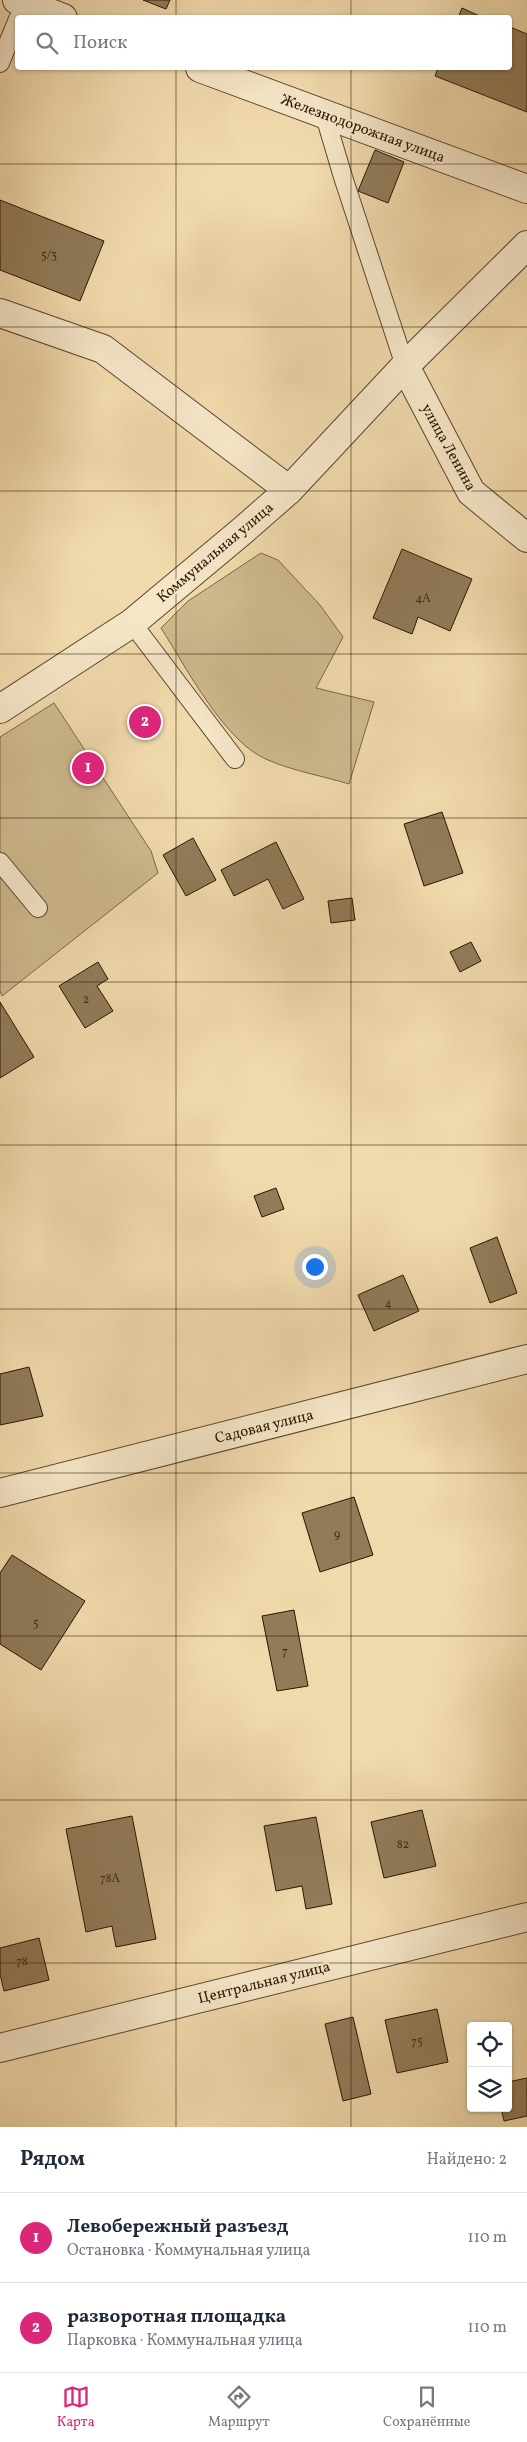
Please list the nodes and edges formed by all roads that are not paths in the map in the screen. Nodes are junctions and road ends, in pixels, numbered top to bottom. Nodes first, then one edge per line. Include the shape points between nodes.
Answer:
1 (20, 8) edge
2 (50, 15) edge
3 (15, 22) edge
4 (0, 63) edge
5 (206, 70) edge
6 (324, 113) junction
7 (527, 188) edge
8 (527, 245) edge
9 (0, 314) edge
10 (405, 366) junction
11 (289, 490) junction
12 (527, 538) edge
13 (132, 623) junction
14 (0, 709) edge
15 (235, 759) dead end
16 (0, 862) edge
17 (38, 908) dead end
18 (527, 1359) edge
19 (0, 1493) edge
20 (527, 1917) edge
21 (0, 2048) edge

1 - 2 street
3 - 4 lane
5 - 6 street, Железнодорожная улица
6 - 7 street, Железнодорожная улица
6 - 10 lane via 342,178
8 - 10 street, Коммунальная улица
9 - 11 street via 102,349
10 - 11 street, Коммунальная улица
10 - 12 street, улица Ленина via 471,492
11 - 13 street, Коммунальная улица
13 - 14 street, Коммунальная улица
13 - 15 lane
16 - 17 lane
18 - 19 street, Садовая улица
20 - 21 street, Центральная улица

